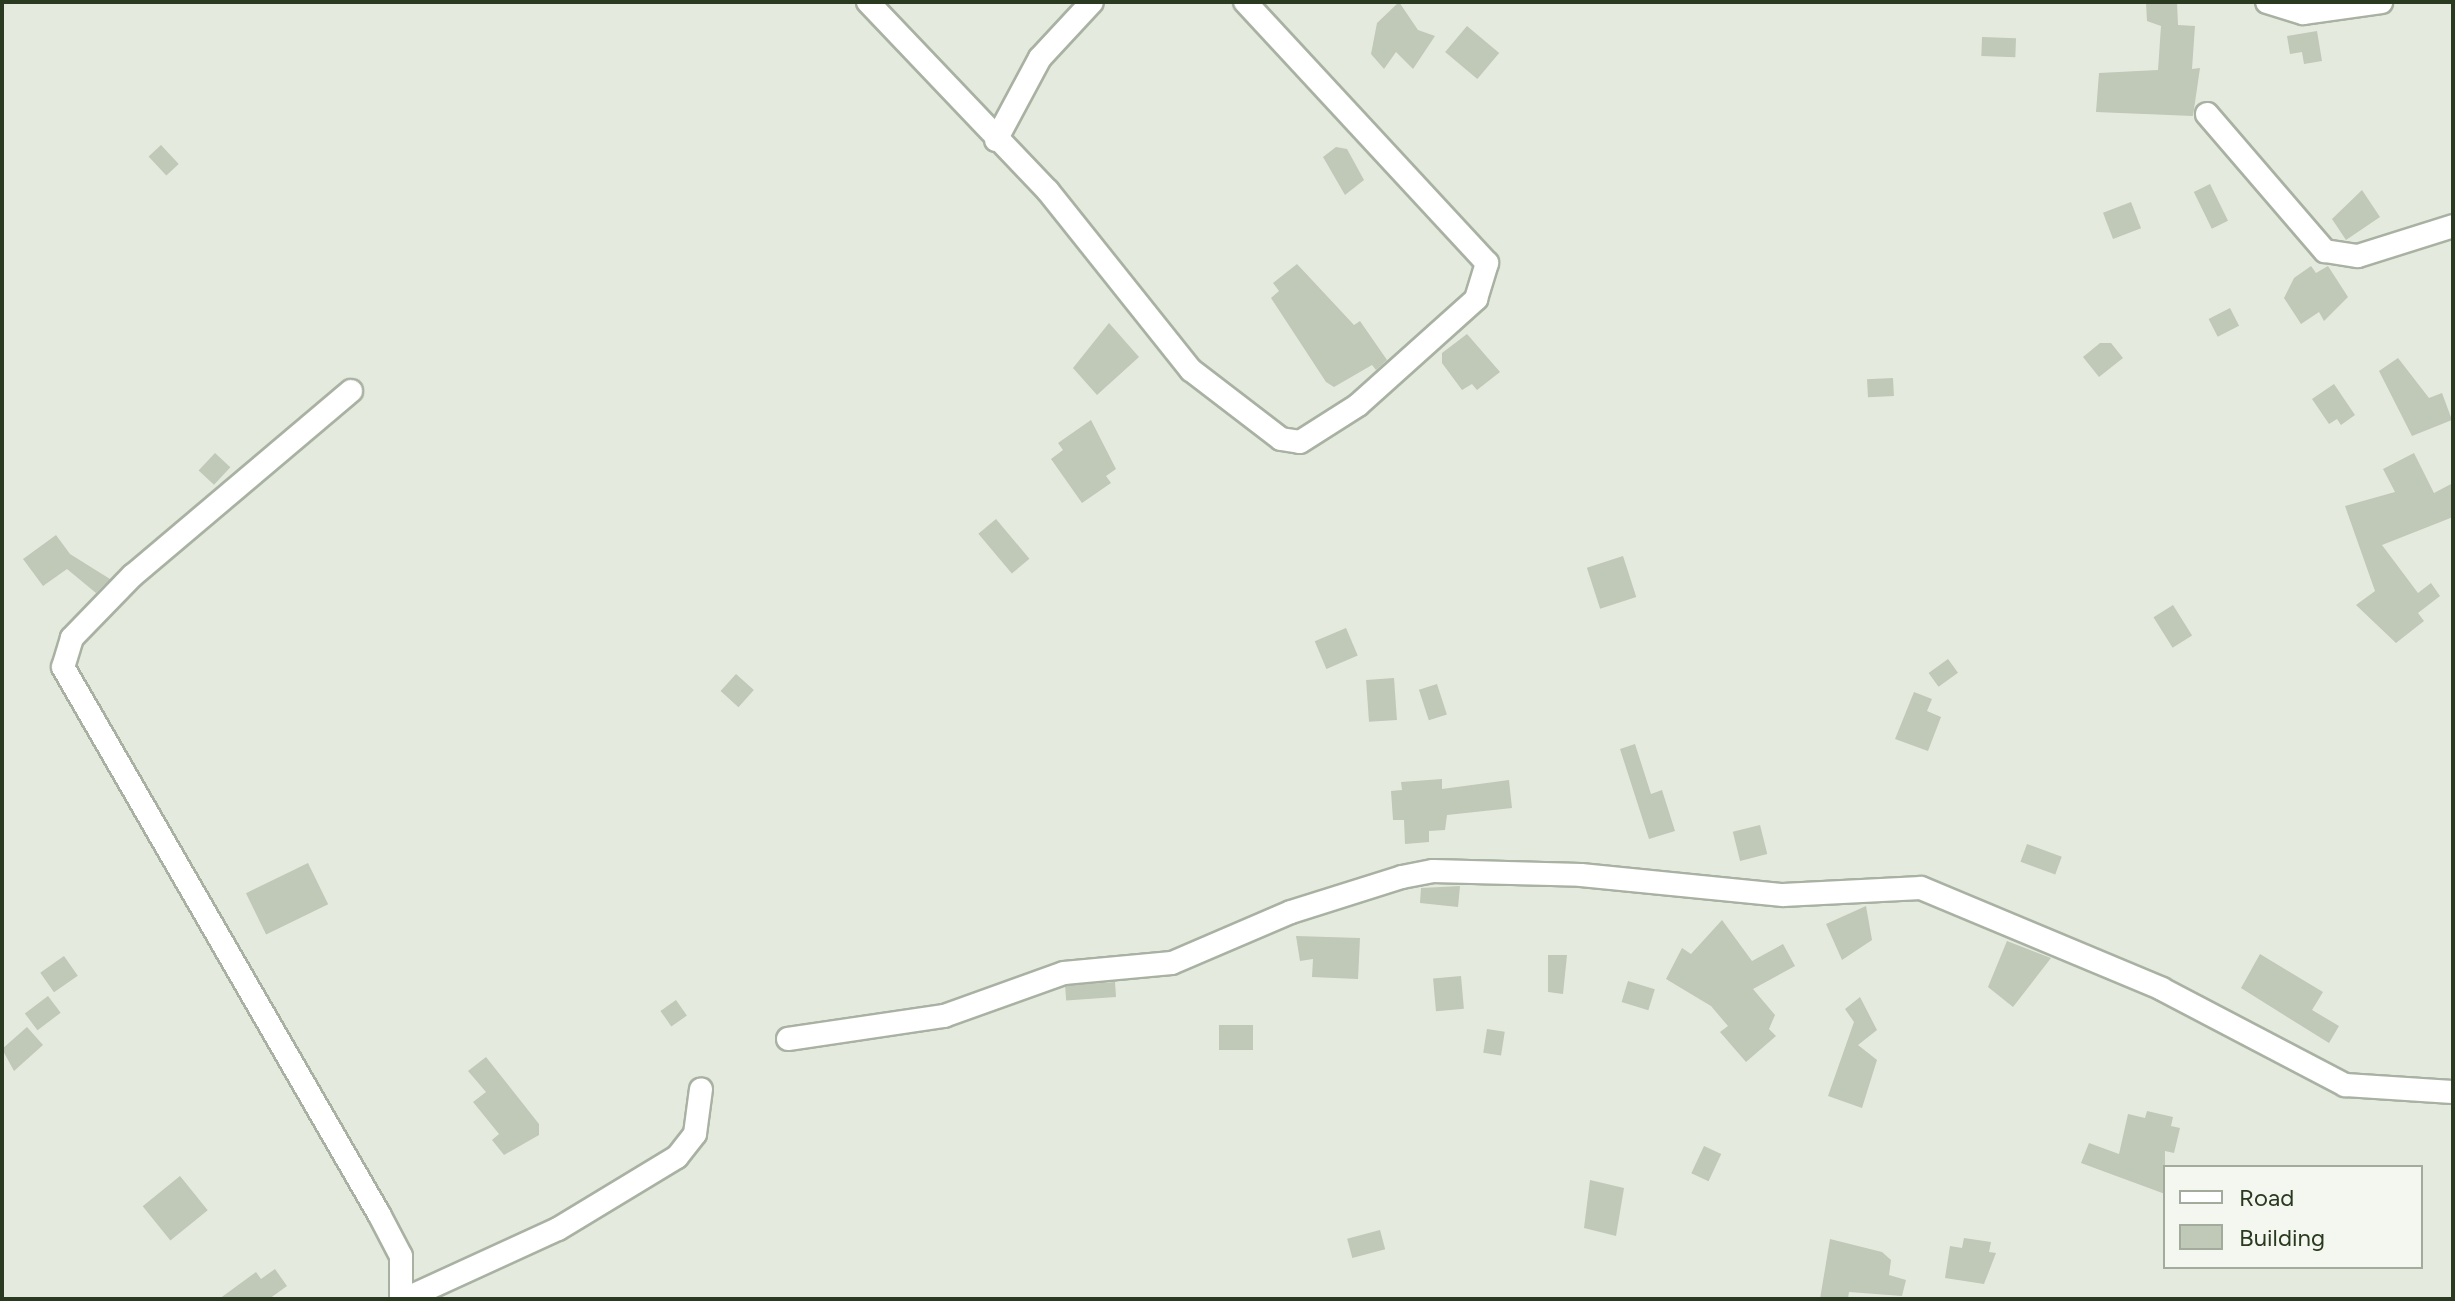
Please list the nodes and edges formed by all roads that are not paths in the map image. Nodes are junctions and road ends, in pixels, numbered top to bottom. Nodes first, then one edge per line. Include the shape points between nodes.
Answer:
1 (868, 2) edge
2 (1092, 2) edge
3 (1245, 2) edge
4 (2267, 2) edge
5 (2381, 2) edge
6 (1010, 112) junction
7 (2207, 114) dead end
8 (975, 115) junction
9 (996, 140) junction
10 (2453, 226) edge
11 (351, 391) dead end
12 (788, 1039) dead end
13 (701, 1089) dead end
14 (2453, 1092) edge
15 (403, 1299) edge

1 - 8 street
2 - 6 street via 1040,58
3 - 9 street via 1487,263 1476,299 1317,435 1281,439 1191,370 1048,191
4 - 5 street via 2303,13
6 - 8 street
6 - 9 street
7 - 10 street via 2325,251 2358,256
8 - 9 street
11 - 15 street via 133,575 72,638 63,667 379,1214 401,1256
12 - 14 street via 944,1016 1064,973 1172,963 1291,912 1402,877 1433,871 1581,875 1783,895 1921,888 2150,983 2345,1085
13 - 15 street via 695,1134 677,1157 558,1229

